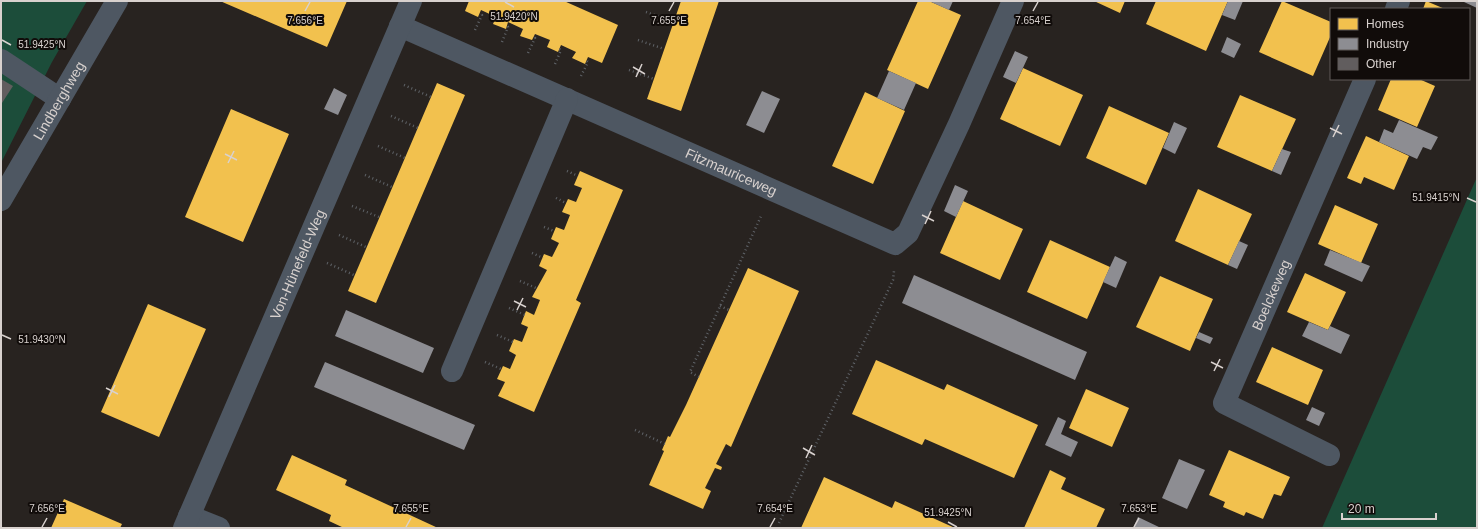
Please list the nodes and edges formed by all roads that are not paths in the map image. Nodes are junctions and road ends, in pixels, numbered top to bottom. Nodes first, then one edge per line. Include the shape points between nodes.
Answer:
1 (117, 1) edge
2 (411, 1) edge
3 (1013, 1) edge
4 (400, 26) junction
5 (1, 60) edge
6 (1365, 80) edge
7 (60, 99) junction
8 (567, 99) junction
9 (1, 200) edge
10 (452, 371) dead end
11 (1329, 454) dead end
12 (187, 522) edge
13 (219, 528) edge

1 - 7 street, Lindberghweg
2 - 4 street, Von-Hünefeld-Weg
3 - 8 street, Fitzmauriceweg via 908,233 895,244
4 - 8 street, Fitzmauriceweg
4 - 12 street, Von-Hünefeld-Weg
5 - 7 street
6 - 11 street, Boelckeweg via 1224,403
7 - 9 street, Lindberghweg
8 - 10 street
12 - 13 street

